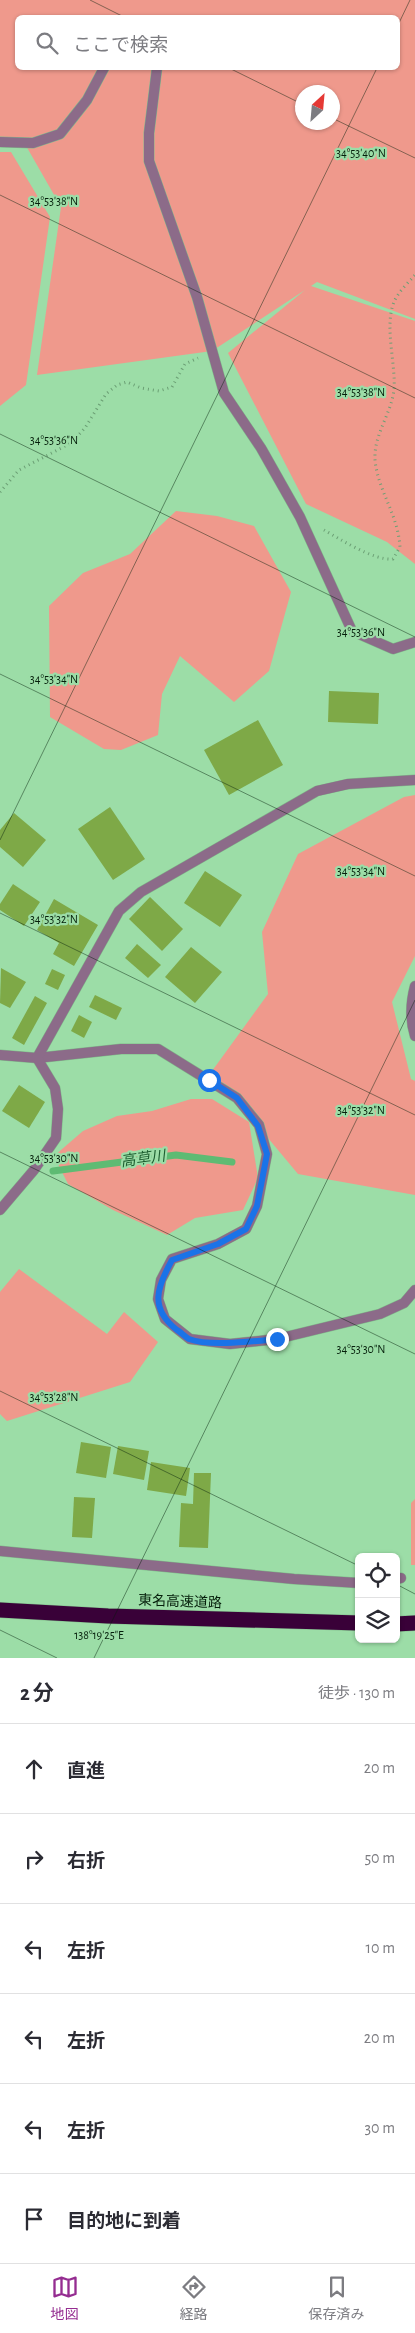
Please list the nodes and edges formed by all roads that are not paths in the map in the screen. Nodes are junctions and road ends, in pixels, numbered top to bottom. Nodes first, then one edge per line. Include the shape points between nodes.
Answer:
1 (103, 70) edge
2 (156, 70) edge
3 (0, 142) edge
4 (415, 642) edge
5 (415, 780) edge
6 (415, 986) edge
7 (415, 1036) edge
8 (0, 1054) edge
9 (37, 1058) junction
10 (0, 1210) edge
11 (415, 1290) edge
12 (0, 1551) edge
13 (355, 1583) edge
14 (0, 1610) edge
15 (355, 1623) edge
16 (415, 1623) edge
17 (400, 1624) edge

1 - 3 street via 87,100 60,134 33,143
2 - 4 street via 149,161 197,297 224,394 261,448 300,517 352,631 393,649
5 - 9 street via 348,784 316,791 141,892 119,911
6 - 7 street via 412,998
8 - 9 street
9 - 10 street via 55,1088 58,1109 56,1138
9 - 11 street via 120,1049 158,1049 237,1098 258,1126 267,1154 257,1206 246,1229 218,1244 172,1260 161,1280 158,1299 165,1320 190,1339 230,1344 277,1339 380,1314 404,1303
12 - 13 street
14 - 15 highway, 東名高速道路
16 - 17 highway

